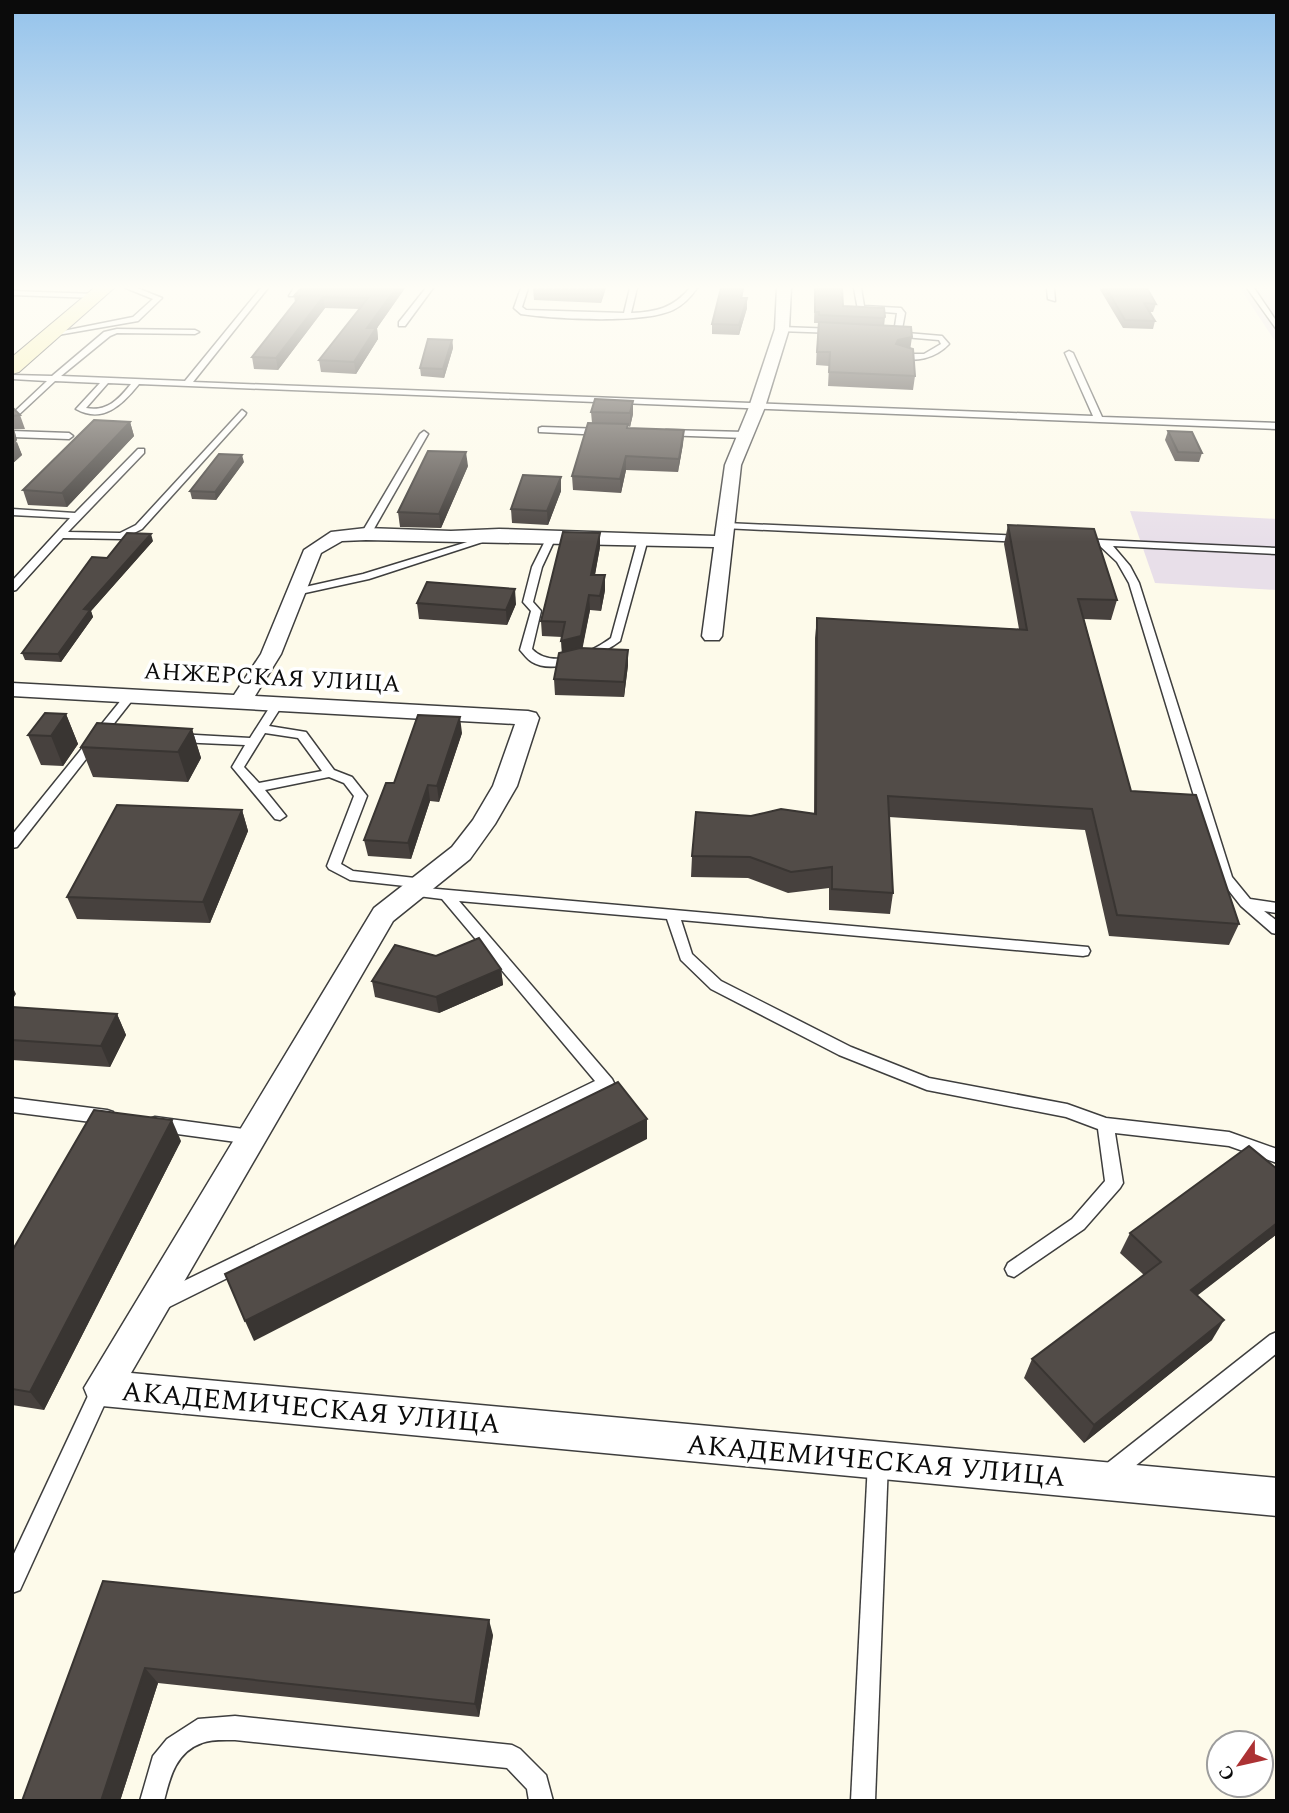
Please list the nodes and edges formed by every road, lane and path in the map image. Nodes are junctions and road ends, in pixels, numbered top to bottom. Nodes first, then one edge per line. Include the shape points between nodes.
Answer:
1 (34, 373) edge
2 (61, 373) edge
3 (196, 373) edge
4 (768, 373) edge
5 (1078, 373) edge
6 (53, 379) junction
7 (106, 381) junction
8 (136, 383) junction
9 (186, 385) junction
10 (757, 407) junction
11 (242, 413) dead end
12 (12, 419) edge
13 (1099, 420) junction
14 (1277, 426) edge
15 (542, 430) dead end
16 (610, 432) edge
17 (650, 433) edge
18 (12, 434) edge
19 (424, 434) dead end
20 (745, 435) junction
21 (69, 436) dead end
22 (141, 451) dead end
23 (12, 512) edge
24 (78, 516) junction
25 (366, 534) junction
26 (724, 534) junction
27 (61, 535) junction
28 (499, 535) junction
29 (551, 537) junction
30 (643, 540) junction
31 (1033, 540) edge
32 (1061, 541) edge
33 (1103, 543) junction
34 (1277, 551) edge
35 (12, 589) edge
36 (296, 592) junction
37 (712, 636) dead end
38 (12, 690) edge
39 (130, 696) junction
40 (240, 702) junction
41 (277, 704) junction
42 (528, 718) joint
43 (262, 729) junction
44 (100, 733) junction
45 (114, 734) edge
46 (170, 737) edge
47 (254, 742) junction
48 (330, 773) junction
49 (256, 789) junction
50 (280, 816) dead end
51 (12, 845) edge
52 (428, 890) junction
53 (1245, 903) junction
54 (1277, 908) edge
55 (672, 914) junction
56 (1277, 929) edge
57 (1083, 951) dead end
58 (12, 1105) edge
59 (1106, 1125) junction
60 (251, 1137) junction
61 (1277, 1156) edge
62 (1014, 1269) dead end
63 (151, 1307) junction
64 (1277, 1341) edge
65 (102, 1388) junction
66 (878, 1461) junction
67 (1100, 1482) junction
68 (1277, 1497) edge
69 (12, 1582) edge
70 (152, 1801) edge
71 (541, 1801) edge
72 (863, 1801) edge

1 - 6 lane
2 - 6 lane
3 - 9 lane
4 - 10 street
5 - 13 lane
6 - 7 lane
6 - 12 lane
7 - 8 lane
7 - 8 lane via 80,409 114,408
8 - 9 lane
9 - 10 lane
10 - 13 lane
10 - 20 street
11 - 27 lane via 139,527 122,536
13 - 14 lane
15 - 16 lane
17 - 20 lane
18 - 21 lane
19 - 25 lane
20 - 26 street via 733,465
22 - 24 lane
23 - 24 lane
24 - 27 lane
25 - 28 street
25 - 36 street via 338,537 313,550
26 - 30 street
26 - 31 lane
26 - 37 street
27 - 35 lane
28 - 29 street
28 - 36 lane via 365,577
29 - 30 street
29 - 30 lane via 528,602 536,611 526,650 537,660 549,662 587,656 606,649 616,639
32 - 33 lane
33 - 34 lane
33 - 53 lane via 1128,567 1135,582 1226,878
36 - 40 street via 271,654
38 - 39 street, АНЖЕРСКАЯ УЛИЦА
39 - 40 street, АНЖЕРСКАЯ УЛИЦА
39 - 44 lane
40 - 41 street, АНЖЕРСКАЯ УЛИЦА
41 - 42 street, АНЖЕРСКАЯ УЛИЦА
41 - 43 lane
42 - 52 street, АКАДЕМИЧЕСКАЯ УЛИЦА via 505,786 483,824
43 - 47 lane
43 - 48 lane via 302,736
44 - 45 lane
44 - 51 lane
46 - 47 lane
47 - 49 lane via 238,767
48 - 49 lane
48 - 52 lane via 348,780 361,796 334,866 351,875
49 - 50 lane
52 - 55 lane
52 - 60 street, АКАДЕМИЧЕСКАЯ УЛИЦА via 383,915
52 - 63 lane via 606,1083
53 - 54 lane
53 - 56 lane
55 - 57 lane
55 - 59 lane via 686,956 716,985 845,1051 927,1084 1067,1111
58 - 60 lane
59 - 61 lane via 1229,1139
59 - 62 lane via 1114,1183 1079,1224
60 - 63 street, АКАДЕМИЧЕСКАЯ УЛИЦА
63 - 65 street, АКАДЕМИЧЕСКАЯ УЛИЦА
64 - 67 lane
65 - 66 street, АКАДЕМИЧЕСКАЯ УЛИЦА
65 - 69 lane
66 - 67 street, АКАДЕМИЧЕСКАЯ УЛИЦА
66 - 72 lane
67 - 68 street, АКАДЕМИЧЕСКАЯ УЛИЦА
70 - 71 lane via 161,1764 175,1746 198,1731 235,1728 512,1757 538,1783

